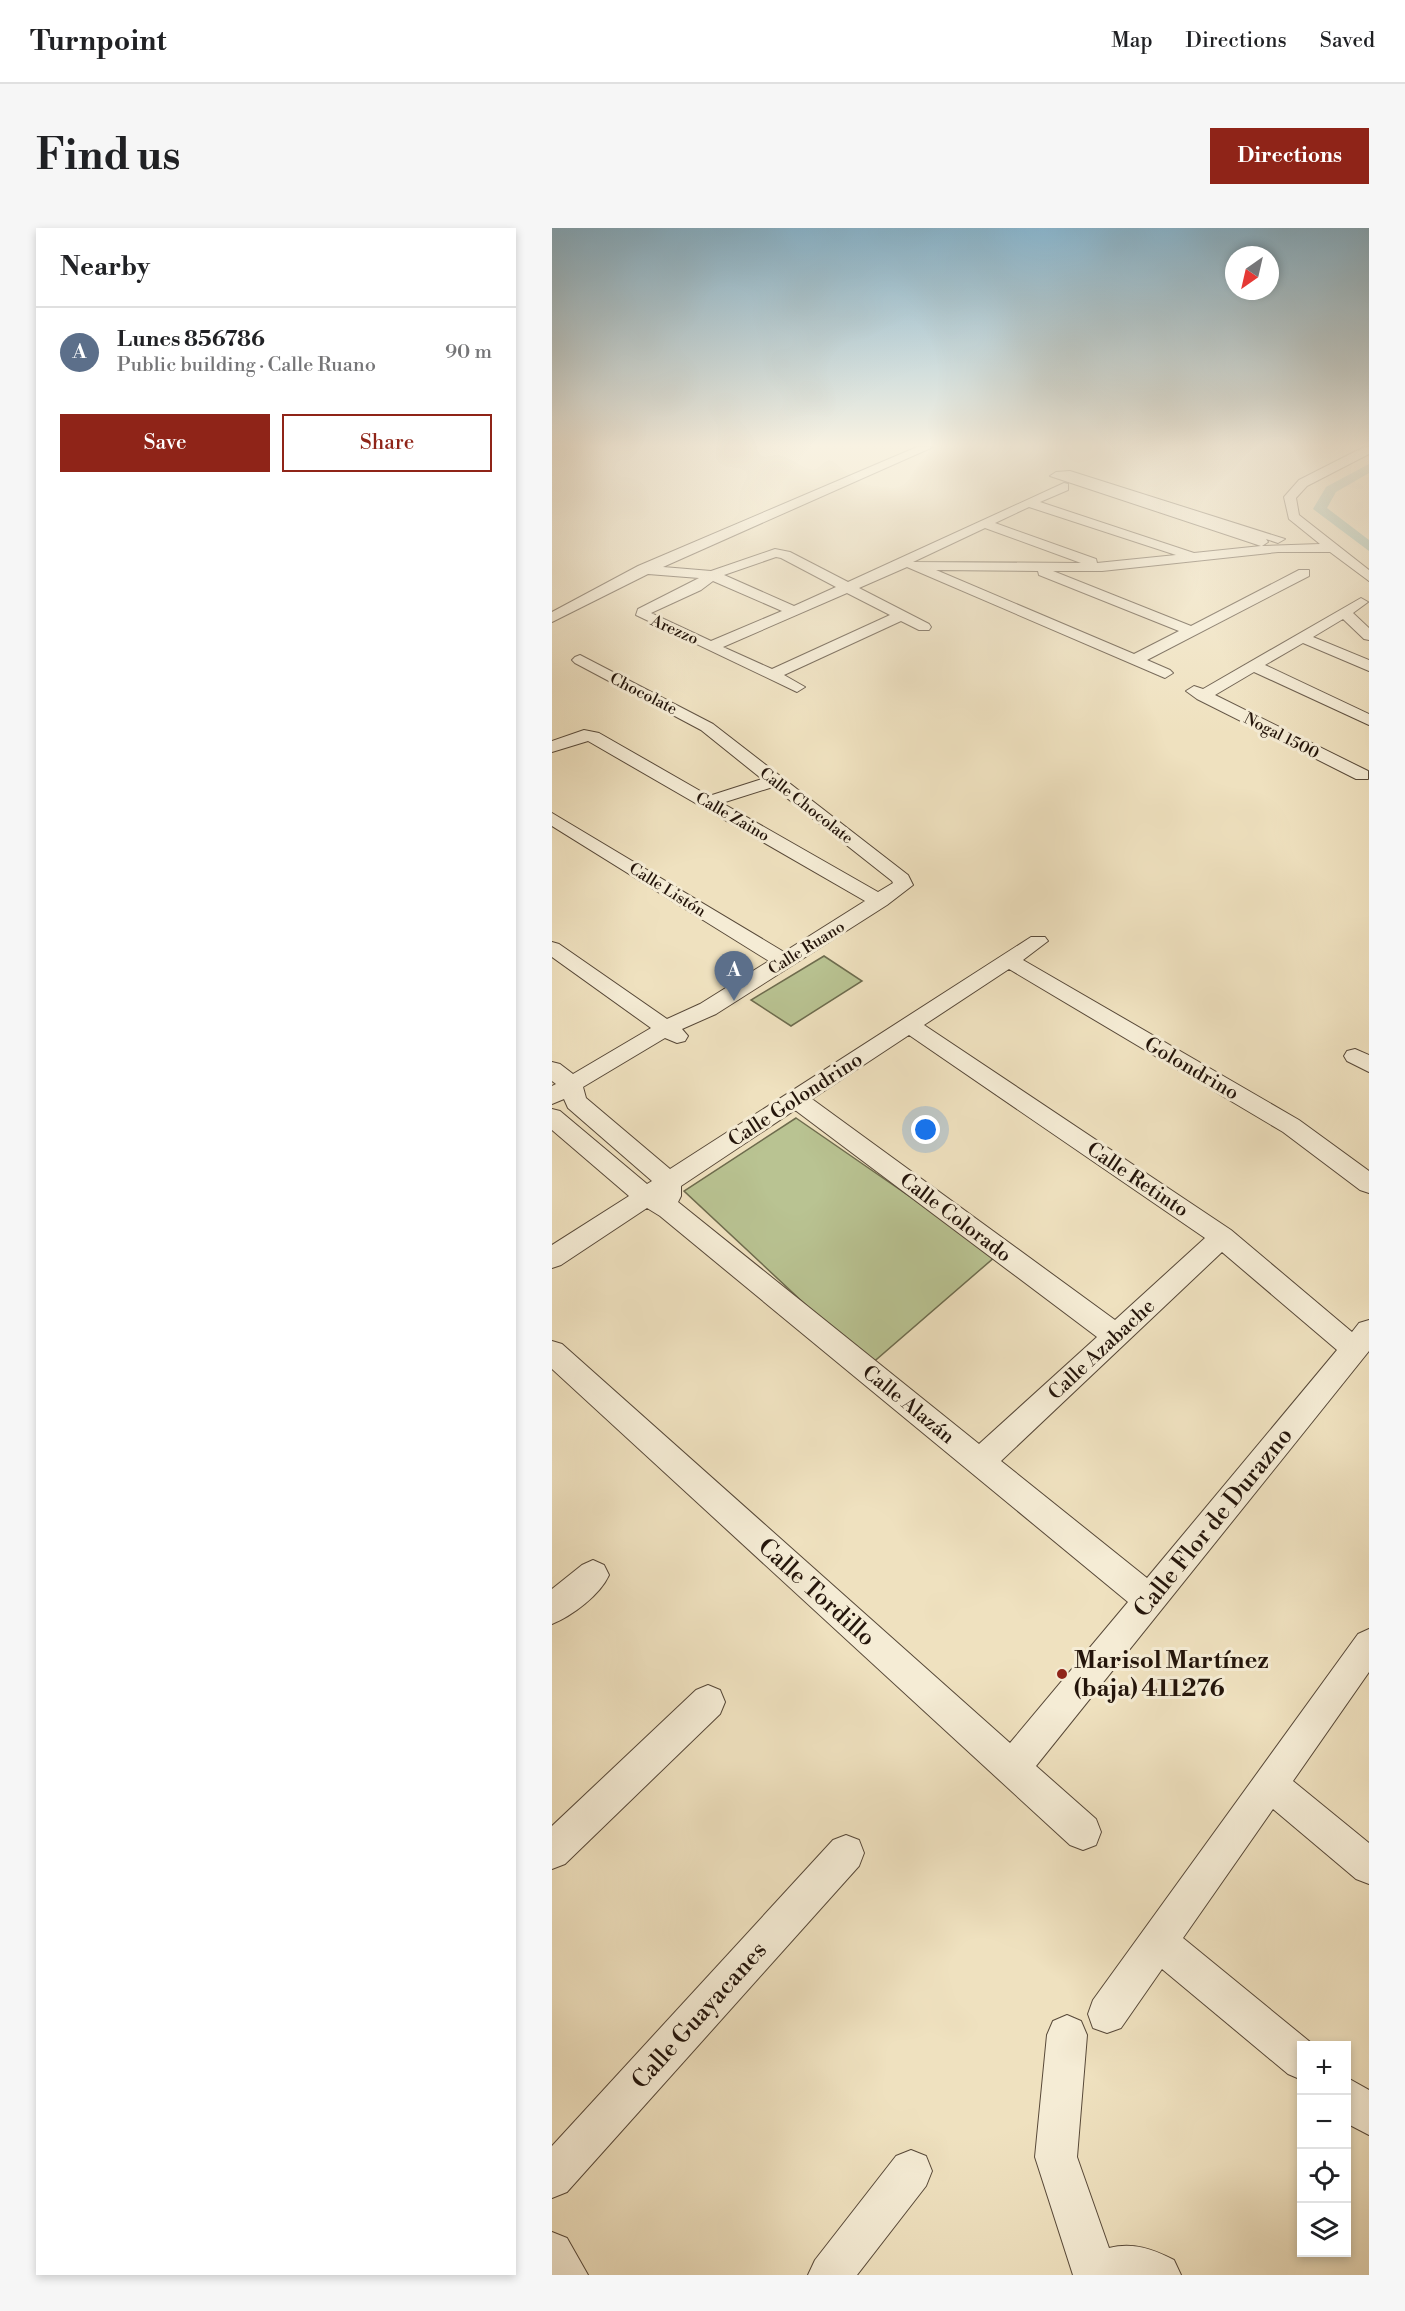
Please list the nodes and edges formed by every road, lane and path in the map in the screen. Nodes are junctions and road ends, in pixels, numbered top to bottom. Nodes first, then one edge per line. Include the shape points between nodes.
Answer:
1 (701, 543) edge
2 (941, 543) edge
3 (1037, 543) edge
4 (1149, 543) edge
5 (1259, 543) edge
6 (1324, 543) edge
7 (1330, 548) junction
8 (1215, 555) junction
9 (1196, 558) junction
10 (909, 564) junction
11 (1102, 567) junction
12 (1032, 568) junction
13 (642, 569) junction
14 (1304, 573) dead end
15 (712, 575) junction
16 (627, 576) junction
17 (1369, 577) edge
18 (696, 587) junction
19 (849, 587) junction
20 (716, 595) dead end
21 (1361, 602) dead end
22 (794, 611) junction
23 (755, 612) dead end
24 (1344, 612) junction
25 (901, 615) junction
26 (552, 618) edge
27 (774, 620) junction
28 (924, 627) dead end
29 (1191, 631) junction
30 (1369, 636) edge
31 (1302, 637) junction
32 (713, 646) junction
33 (580, 660) dead end
34 (1135, 660) junction
35 (1254, 666) junction
36 (1369, 666) edge
37 (1165, 673) dead end
38 (772, 675) junction
39 (797, 687) dead end
40 (1369, 720) edge
41 (707, 727) joint
42 (552, 747) edge
43 (1365, 773) edge
44 (776, 780) junction
45 (1346, 783) dead end
46 (709, 802) junction
47 (552, 818) edge
48 (903, 885) joint
49 (880, 901) junction
50 (1038, 941) dead end
51 (552, 948) edge
52 (1009, 960) junction
53 (784, 961) junction
54 (909, 1025) junction
55 (674, 1033) junction
56 (552, 1069) edge
57 (567, 1094) edge
58 (796, 1099) junction
59 (552, 1117) edge
60 (1369, 1184) edge
61 (661, 1196) junction
62 (1222, 1237) junction
63 (552, 1258) edge
64 (1116, 1336) junction
65 (1361, 1340) edge
66 (552, 1352) edge
67 (981, 1462) junction
68 (593, 1575) dead end
69 (1150, 1600) junction
70 (552, 1609) edge
71 (1366, 1655) edge
72 (708, 1702) dead end
73 (1012, 1768) junction
74 (1271, 1785) junction
75 (1083, 1832) dead end
76 (552, 1851) edge
77 (846, 1853) dead end
78 (1369, 1866) edge
79 (1158, 1942) junction
80 (1107, 2014) dead end
81 (1067, 2035) dead end
82 (1297, 2056) edge
83 (1351, 2100) edge
84 (1369, 2115) edge
85 (911, 2171) dead end
86 (552, 2177) edge
87 (552, 2253) edge
88 (566, 2275) edge
89 (830, 2275) edge
90 (1096, 2275) edge
91 (1159, 2275) edge

1 - 13 street
2 - 10 street via 909,557
3 - 11 street
4 - 9 street
5 - 8 street
6 - 7 street
7 - 8 street via 1278,548
7 - 17 street
8 - 9 street
9 - 11 street
10 - 12 street
10 - 19 street
10 - 34 street
11 - 12 street
12 - 29 street
13 - 15 street
13 - 16 street
14 - 29 street
15 - 18 street, Arezzo
15 - 19 street, Arezzo via 775,553
15 - 22 street
16 - 18 street
16 - 26 street
18 - 20 street
18 - 32 street, Arezzo via 642,613
19 - 22 street
19 - 25 street, Arezzo
21 - 24 street, Nogal 1500
22 - 27 street
23 - 27 street
24 - 30 street
24 - 31 street, Nogal 1500
25 - 28 street, Arezzo
25 - 38 street
27 - 32 street
29 - 34 street
31 - 35 street, Nogal 1500
31 - 36 street
32 - 38 street, Arezzo
33 - 41 street, Chocolate
34 - 37 street
35 - 40 street
35 - 43 street, Nogal 1500 via 1198,693
38 - 39 street, Arezzo
41 - 44 street, Calle Chocolate
42 - 46 street, Calle Zaino via 584,735 593,737
43 - 45 street, Nogal 1500
44 - 46 street
44 - 48 street, Calle Chocolate via 901,879
46 - 49 street, Calle Zaino
47 - 53 street, Calle Listón
48 - 49 street, Calle Ruano
49 - 53 street, Calle Ruano
50 - 52 street, Calle Golondrino
51 - 55 street
52 - 54 street, Calle Golondrino
52 - 60 street, Golondrino via 1291,1126
53 - 55 street, Calle Ruano
54 - 58 street, Calle Golondrino
54 - 62 street, Calle Retinto
55 - 57 street, Calle Ruano
56 - 57 street, Calle Alazán
57 - 59 street, Calle Ruano
57 - 61 street, Calle Alazán
58 - 61 street, Calle Golondrino
58 - 64 street, Calle Colorado
59 - 61 street, Calle Alazán
61 - 63 street, Calle Golondrino
61 - 67 street, Calle Alazán
62 - 64 street, Calle Azabache
62 - 65 street, Calle Retinto
64 - 67 street, Calle Azabache
65 - 69 street, Calle Flor de Durazno
66 - 73 street, Calle Tordillo
67 - 69 street, Calle Alazán
68 - 70 street
69 - 73 street, Calle Flor de Durazno
71 - 74 street
72 - 76 street
73 - 75 street, Calle Tordillo
74 - 78 street
74 - 79 street
77 - 86 street, Calle Guayacanes
79 - 80 street
79 - 82 street
81 - 90 street via 1056,2157
83 - 84 street
85 - 89 street
87 - 88 street
90 - 91 street via 1114,2267 1147,2268

